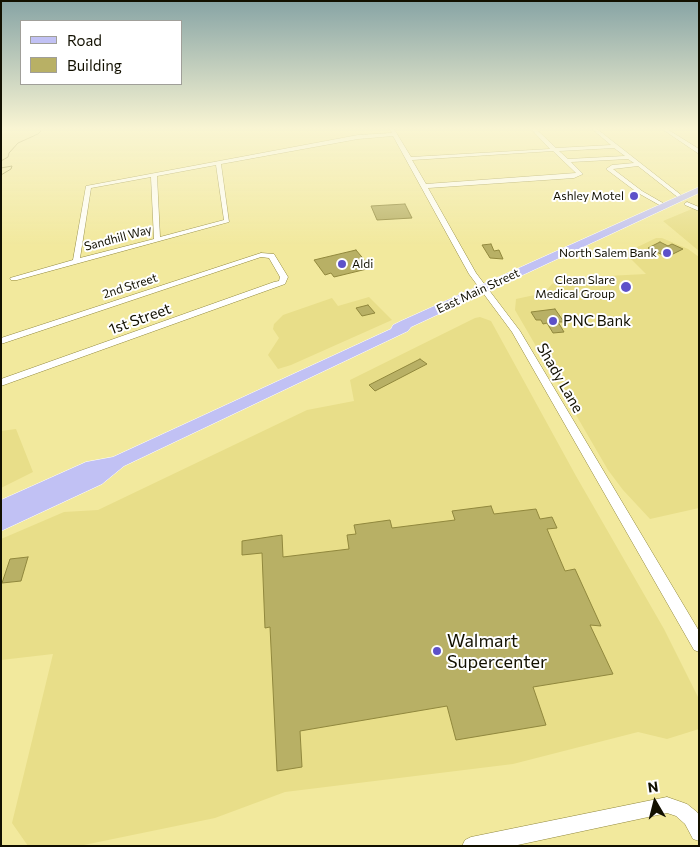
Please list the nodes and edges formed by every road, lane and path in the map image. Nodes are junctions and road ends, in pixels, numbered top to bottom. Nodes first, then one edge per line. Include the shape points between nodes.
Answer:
1 (189, 169) edge
2 (219, 169) edge
3 (415, 169) edge
4 (576, 169) edge
5 (610, 169) edge
6 (645, 169) edge
7 (154, 175) junction
8 (424, 186) junction
9 (699, 190) edge
10 (699, 198) edge
11 (685, 201) junction
12 (665, 206) junction
13 (699, 209) edge
14 (157, 239) junction
15 (265, 254) joint
16 (76, 261) junction
17 (14, 278) dead end
18 (487, 292) junction
19 (1, 341) edge
20 (342, 358) junction
21 (1, 383) edge
22 (118, 462) junction
23 (1, 508) edge
24 (1, 523) edge
25 (699, 644) edge
26 (699, 833) edge
27 (471, 846) edge

1 - 7 street
2 - 14 street, Sandhill Way via 227,221
3 - 8 street, Shady Lane
4 - 8 street via 579,175
5 - 12 street
6 - 11 street
7 - 14 street
7 - 16 street via 88,187
8 - 18 street, Shady Lane via 473,274
9 - 11 main road, East Main Street
10 - 11 main road, East Main Street
11 - 12 main road, East Main Street
11 - 13 street
11 - 18 main road, East Main Street
12 - 18 main road, East Main Street
14 - 16 street, Sandhill Way
15 - 19 street, 2nd Street
15 - 21 street, 1st Street via 271,256 284,277 282,282
16 - 17 street, Sandhill Way
18 - 20 main road, East Main Street via 354,359
18 - 20 main road, East Main Street via 405,324 404,328
18 - 25 street, Shady Lane via 516,331
20 - 22 main road, East Main Street
22 - 23 main road, East Main Street via 92,467
22 - 24 main road, East Main Street via 96,479
26 - 27 street via 692,818 667,805

